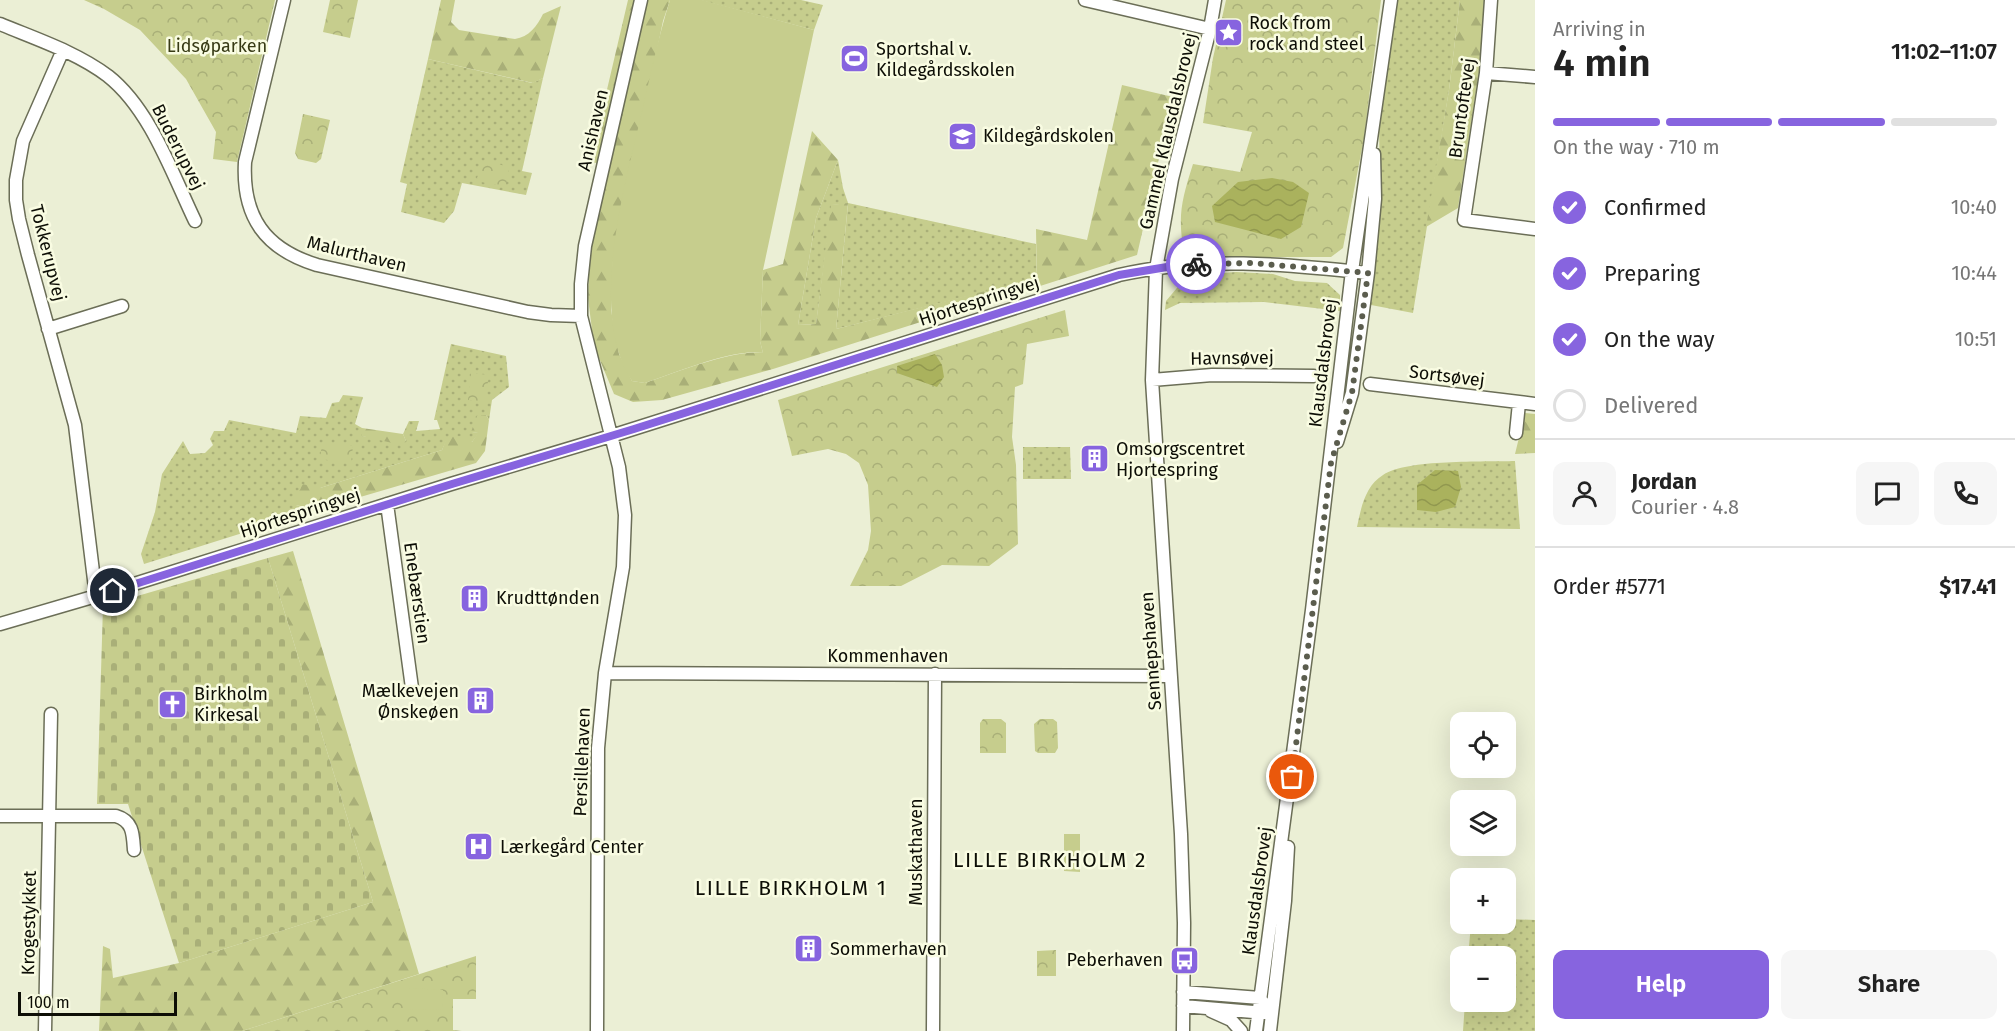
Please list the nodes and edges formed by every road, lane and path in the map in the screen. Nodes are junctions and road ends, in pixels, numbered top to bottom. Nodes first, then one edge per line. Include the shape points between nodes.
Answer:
1 (284, 0) edge
2 (641, 0) edge
3 (1085, 0) edge
4 (1215, 0) edge
5 (1390, 0) edge
6 (1491, 0) edge
7 (0, 24) edge
8 (1210, 29) junction
9 (63, 50) junction
10 (1486, 73) junction
11 (1535, 77) edge
12 (1374, 126) junction
13 (195, 221) dead end
14 (1535, 229) edge
15 (1156, 269) junction
16 (1352, 271) junction
17 (1368, 273) junction
18 (122, 306) dead end
19 (581, 316) junction
20 (48, 328) junction
21 (1314, 376) dead end
22 (1152, 380) junction
23 (1370, 384) dead end
24 (1519, 403) junction
25 (1535, 404) edge
26 (1516, 433) dead end
27 (611, 436) junction
28 (1331, 463) junction
29 (387, 504) junction
30 (96, 596) junction
31 (0, 624) edge
32 (605, 673) junction
33 (936, 674) junction
34 (1171, 676) junction
35 (412, 688) dead end
36 (51, 714) dead end
37 (1293, 756) junction
38 (0, 816) edge
39 (49, 816) junction
40 (134, 850) dead end
41 (1183, 992) junction
42 (1260, 998) junction
43 (1183, 1006) junction
44 (1202, 1007) junction
45 (1258, 1012) junction
46 (1273, 1014) junction
47 (45, 1031) edge
48 (597, 1031) edge
49 (933, 1031) edge
50 (1183, 1031) edge
51 (1241, 1031) edge
52 (1256, 1031) edge
53 (1270, 1031) edge

1 - 19 street, Malurthaven via 244,179 251,212 270,240 297,259 317,265 528,312
2 - 19 street, Anishaven via 585,246
3 - 8 street
4 - 8 street, Gammel Klausdalsbrovej
5 - 12 street, Klausdalsbrovej
6 - 10 street, Bruntoftevej
7 - 9 street, Buderupvej
8 - 15 street, Gammel Klausdalsbrovej via 1172,179
9 - 13 street, Buderupvej via 108,76 139,108
9 - 20 street, Tokkerupvej via 23,141 16,180 19,219
10 - 11 street
10 - 14 street, Bruntoftevej via 1464,220
12 - 16 street, Klausdalsbrovej
12 - 17 street, Klausdalsbrovej via 1375,199
15 - 16 street, Hjortespringvej via 1185,264 1251,263
15 - 22 street, Sennepshaven
15 - 27 street, Hjortespringvej via 1119,275
16 - 17 street, Hjortespringvej
16 - 28 street, Klausdalsbrovej
17 - 28 street, Klausdalsbrovej via 1352,393
18 - 20 street, Tokkerupvej
19 - 27 street
20 - 30 street, Tokkerupvej via 75,425
21 - 22 street, Havnsøvej via 1212,375
22 - 34 street, Sennepshaven
23 - 24 street, Sortsøvej
24 - 25 street, Sortsøvej
24 - 26 street
27 - 29 street, Hjortespringvej
27 - 32 street, Persillehaven via 625,515 623,567
28 - 37 street, Klausdalsbrovej
29 - 30 street, Hjortespringvej
29 - 35 street, Enebærstien
30 - 31 street, Hjortespringvej
32 - 33 street, Kommenhaven
32 - 48 street, Persillehaven via 598,766
33 - 34 street, Kommenhaven
33 - 49 street, Muskathaven
34 - 41 street, Sennepshaven via 1181,834
36 - 39 street, Krogestykket
37 - 42 street, Klausdalsbrovej
37 - 46 street, Klausdalsbrovej via 1285,901
38 - 39 street
39 - 40 street via 122,818 133,830
39 - 47 street, Krogestykket
41 - 42 street
41 - 43 street, Sennepshaven
42 - 45 street, Klausdalsbrovej
42 - 46 street
43 - 44 street
43 - 50 street, Sennepshaven
44 - 45 street
44 - 51 street via 1231,1020
45 - 46 street
45 - 52 street, Klausdalsbrovej
46 - 53 street, Klausdalsbrovej

